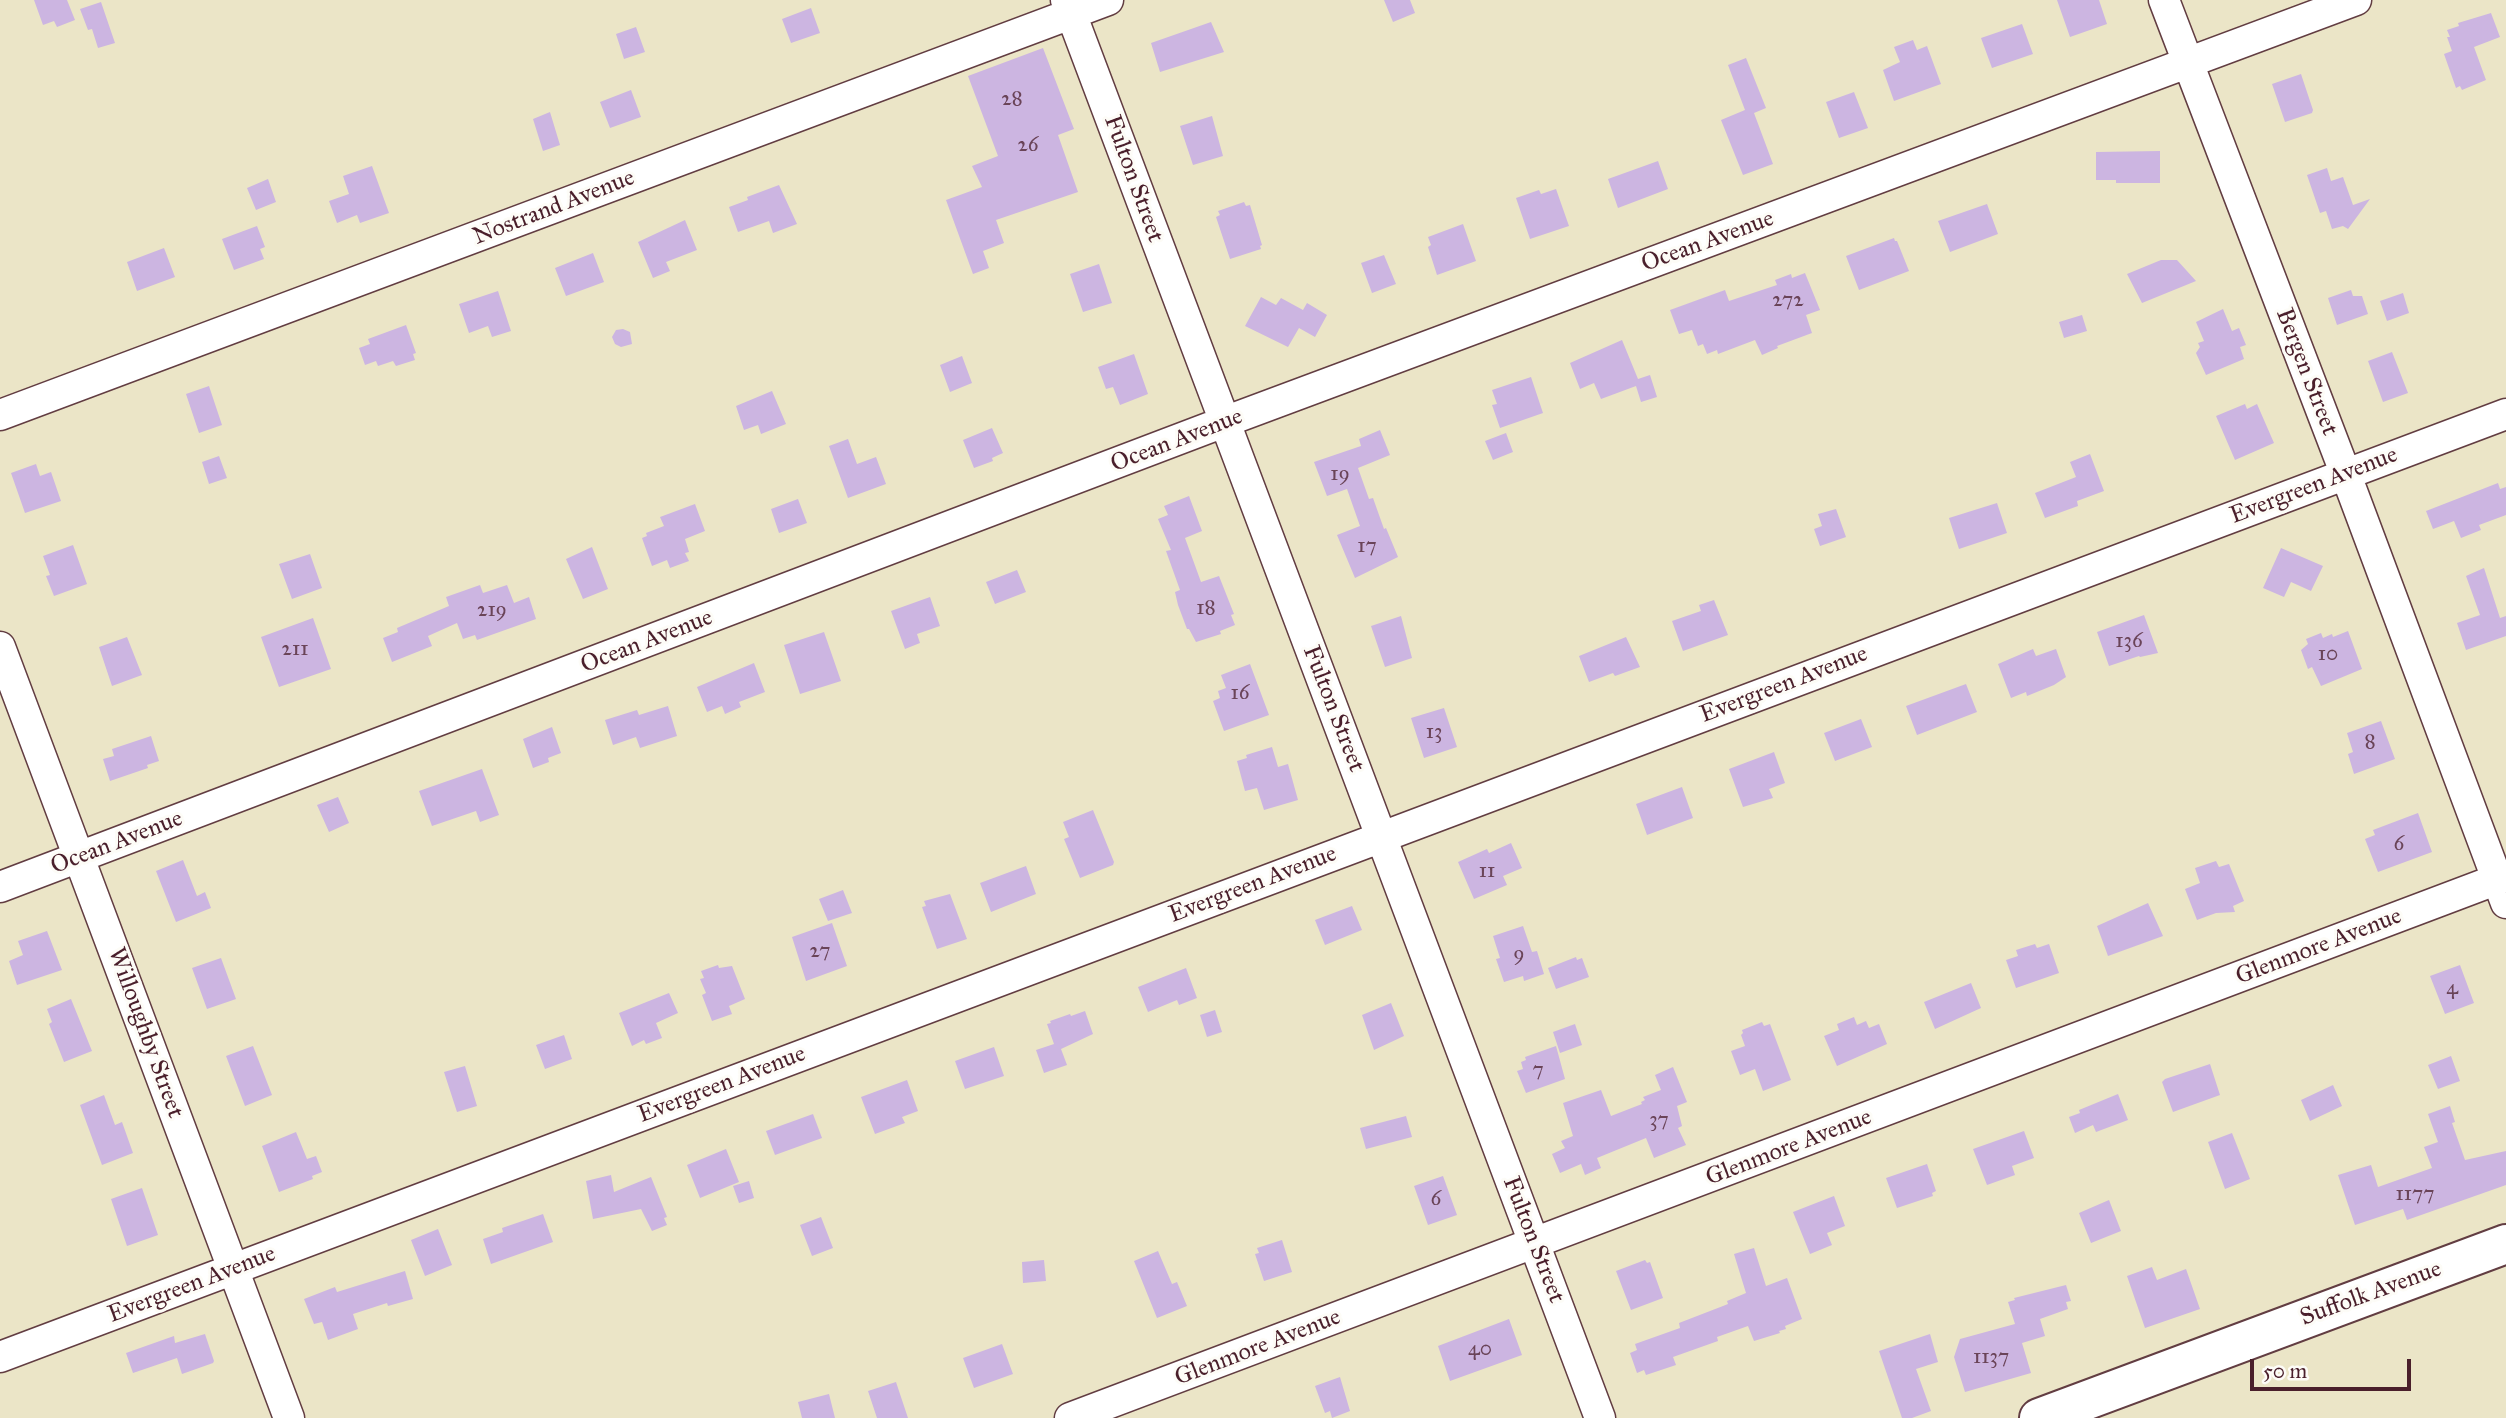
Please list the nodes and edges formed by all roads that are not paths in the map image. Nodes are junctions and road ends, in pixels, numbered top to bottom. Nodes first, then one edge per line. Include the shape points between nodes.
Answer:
1 (1108, 0) edge
2 (2164, 0) edge
3 (2356, 0) edge
4 (1069, 7) edge
5 (2188, 64) junction
6 (2506, 414) edge
7 (0, 415) edge
8 (1224, 422) junction
9 (2346, 475) junction
10 (0, 648) edge
11 (1381, 836) junction
12 (79, 857) junction
13 (2503, 886) edge
14 (0, 887) edge
15 (1535, 1244) junction
16 (2506, 1244) edge
17 (233, 1269) junction
18 (0, 1357) edge
19 (289, 1418) edge
20 (1070, 1418) edge
21 (1600, 1418) edge
22 (2039, 1418) edge

1 - 4 street, Nostrand Avenue
2 - 5 street, Bergen Street
3 - 5 street, Ocean Avenue
4 - 7 street, Nostrand Avenue
4 - 8 street, Fulton Street
5 - 8 street, Ocean Avenue
5 - 9 street, Bergen Street
6 - 9 street, Evergreen Avenue
8 - 11 street, Fulton Street
8 - 12 street, Ocean Avenue
9 - 11 street, Evergreen Avenue
9 - 13 street, Bergen Street
10 - 12 street, Willoughby Street
11 - 15 street, Fulton Street
11 - 17 street, Evergreen Avenue
12 - 14 street, Ocean Avenue
12 - 17 street, Willoughby Street
13 - 15 street, Glenmore Avenue
15 - 20 street, Glenmore Avenue
15 - 21 street, Fulton Street
16 - 22 main road, Suffolk Avenue
17 - 18 street, Evergreen Avenue
17 - 19 street, Willoughby Street

